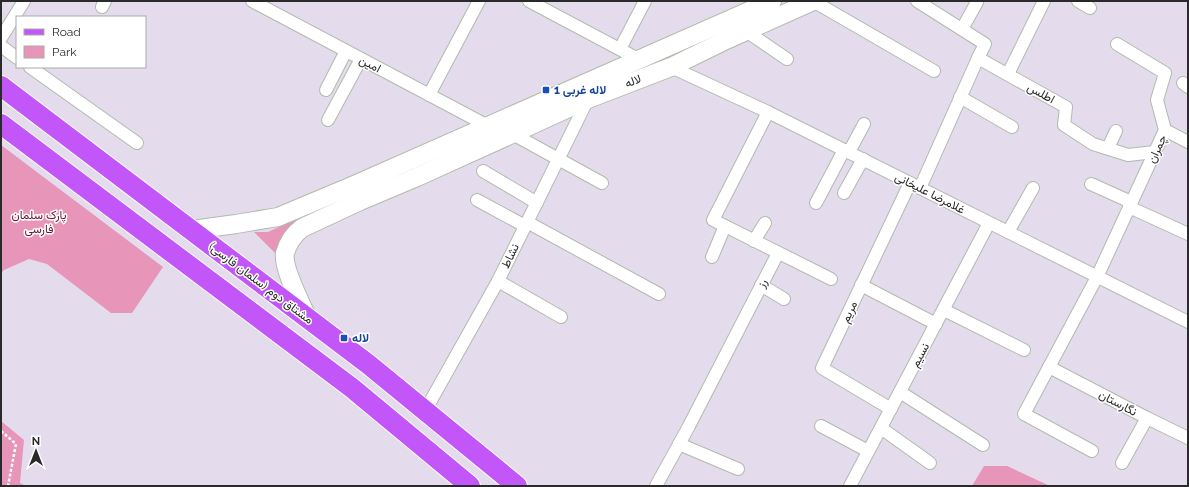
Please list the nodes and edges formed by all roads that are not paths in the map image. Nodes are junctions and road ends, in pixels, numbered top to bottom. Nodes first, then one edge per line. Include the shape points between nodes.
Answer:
1 (24, 1) edge
2 (252, 1) edge
3 (479, 1) edge
4 (529, 1) edge
5 (645, 1) edge
6 (772, 1) edge
7 (813, 1) edge
8 (917, 1) edge
9 (1044, 1) edge
10 (1078, 1) edge
11 (977, 2) edge
12 (1090, 8) dead end
13 (962, 29) junction
14 (746, 31) junction
15 (722, 33) junction
16 (1, 38) edge
17 (1117, 44) dead end
18 (1, 46) edge
19 (620, 49) junction
20 (346, 51) junction
21 (16, 57) edge
22 (978, 58) junction
23 (361, 59) junction
24 (788, 59) dead end
25 (640, 60) junction
26 (671, 67) junction
27 (31, 68) edge
28 (934, 71) dead end
29 (1008, 74) junction
30 (1, 86) edge
31 (326, 90) dead end
32 (429, 95) junction
33 (588, 98) junction
34 (960, 98) junction
35 (768, 112) junction
36 (328, 120) dead end
37 (1, 124) edge
38 (864, 124) dead end
39 (488, 126) junction
40 (1012, 127) dead end
41 (1165, 130) junction
42 (1116, 131) dead end
43 (520, 138) dead end
44 (1188, 142) edge
45 (137, 143) dead end
46 (1108, 148) junction
47 (846, 151) junction
48 (1155, 152) junction
49 (558, 159) junction
50 (863, 159) junction
51 (483, 171) dead end
52 (602, 183) dead end
53 (1091, 184) dead end
54 (915, 185) junction
55 (1033, 188) dead end
56 (356, 193) junction
57 (844, 193) dead end
58 (477, 200) dead end
59 (537, 203) junction
60 (816, 203) dead end
61 (1130, 205) junction
62 (766, 223) dead end
63 (989, 223) junction
64 (526, 224) junction
65 (725, 226) junction
66 (192, 230) junction
67 (1008, 232) junction
68 (1188, 234) edge
69 (754, 241) junction
70 (778, 253) junction
71 (712, 257) dead end
72 (1097, 277) junction
73 (831, 279) dead end
74 (498, 281) junction
75 (761, 285) junction
76 (861, 285) junction
77 (659, 294) dead end
78 (784, 298) dead end
79 (944, 310) junction
80 (307, 317) junction
81 (561, 317) dead end
82 (1188, 322) edge
83 (936, 324) junction
84 (1024, 350) dead end
85 (1049, 367) junction
86 (900, 392) junction
87 (890, 409) junction
88 (425, 410) junction
89 (1147, 418) junction
90 (821, 426) dead end
91 (881, 428) junction
92 (1188, 438) edge
93 (679, 444) junction
94 (983, 445) dead end
95 (868, 451) junction
96 (1092, 451) dead end
97 (1122, 462) dead end
98 (930, 463) dead end
99 (738, 469) dead end
100 (470, 486) edge
101 (517, 486) edge
102 (656, 486) edge
103 (850, 486) edge

1 - 16 street
2 - 20 street, امین
3 - 32 street
4 - 19 street
5 - 19 street
6 - 15 main road, لاله
7 - 14 main road, لاله
7 - 28 street
8 - 13 street
9 - 29 street
10 - 12 street
11 - 13 street
13 - 22 street via 985,44
14 - 15 main road, لاله
14 - 24 street
15 - 25 main road, لاله
15 - 26 main road, لاله
17 - 41 street, چمران via 1165,73 1156,100
18 - 21 street
19 - 25 street
20 - 23 street, امین
20 - 31 street
22 - 29 street, اطلس
22 - 34 street
23 - 32 street, امین
23 - 36 street
25 - 39 main road, لاله
26 - 33 main road, لاله
26 - 35 street, غلامرضا علیخانی
27 - 45 street
29 - 46 street, اطلس via 1066,107 1064,125 1093,144
30 - 66 main road, مشتاق دوم (سلمان فارسی)
32 - 39 street, امین
33 - 49 street, نشاط
33 - 56 main road, لاله via 492,143
34 - 40 street
34 - 54 street
35 - 47 street, غلامرضا علیخانی
35 - 65 street via 713,220
37 - 100 main road via 352,388
38 - 47 street
39 - 56 main road, لاله
41 - 44 street
41 - 48 street, چمران
42 - 46 street
43 - 49 street
46 - 48 street, اطلس via 1128,154
47 - 50 street, غلامرضا علیخانی
47 - 60 street
48 - 61 street, چمران
49 - 52 street
49 - 59 street, نشاط
50 - 54 street, غلامرضا علیخانی
50 - 57 street
51 - 59 street
53 - 61 street
54 - 63 street, غلامرضا علیخانی
54 - 76 street, مریم
55 - 67 street
56 - 66 main road, لاله via 278,216
56 - 80 main road, لاله via 296,233 284,254 291,282
58 - 64 street
59 - 64 street, نشاط
61 - 68 street
61 - 72 street, چمران
62 - 69 street
63 - 67 street, غلامرضا علیخانی
63 - 79 street, نسیم
64 - 74 street, نشاط
64 - 77 street
65 - 69 street
65 - 71 street
66 - 80 main road, مشتاق دوم (سلمان فارسی)
67 - 72 street, غلامرضا علیخانی
69 - 70 street
70 - 73 street
70 - 75 street, رز
72 - 82 street, غلامرضا علیخانی
72 - 85 street
74 - 81 street
74 - 88 street, نشاط
75 - 78 street
75 - 93 street, رز
76 - 83 street
76 - 87 street, مریم via 822,368
79 - 83 street, نسیم
79 - 84 street
80 - 88 main road, مشتاق دوم (سلمان فارسی)
83 - 86 street, نسیم
85 - 89 street, نگارستان
85 - 96 street via 1024,414
86 - 87 street, نسیم
86 - 94 street
87 - 91 street, نسیم
88 - 101 main road, مشتاق دوم (سلمان فارسی)
89 - 92 street, نگارستان
89 - 97 street
90 - 95 street
91 - 95 street, نسیم
91 - 98 street
93 - 99 street
93 - 102 street, رز
95 - 103 street, نسیم

